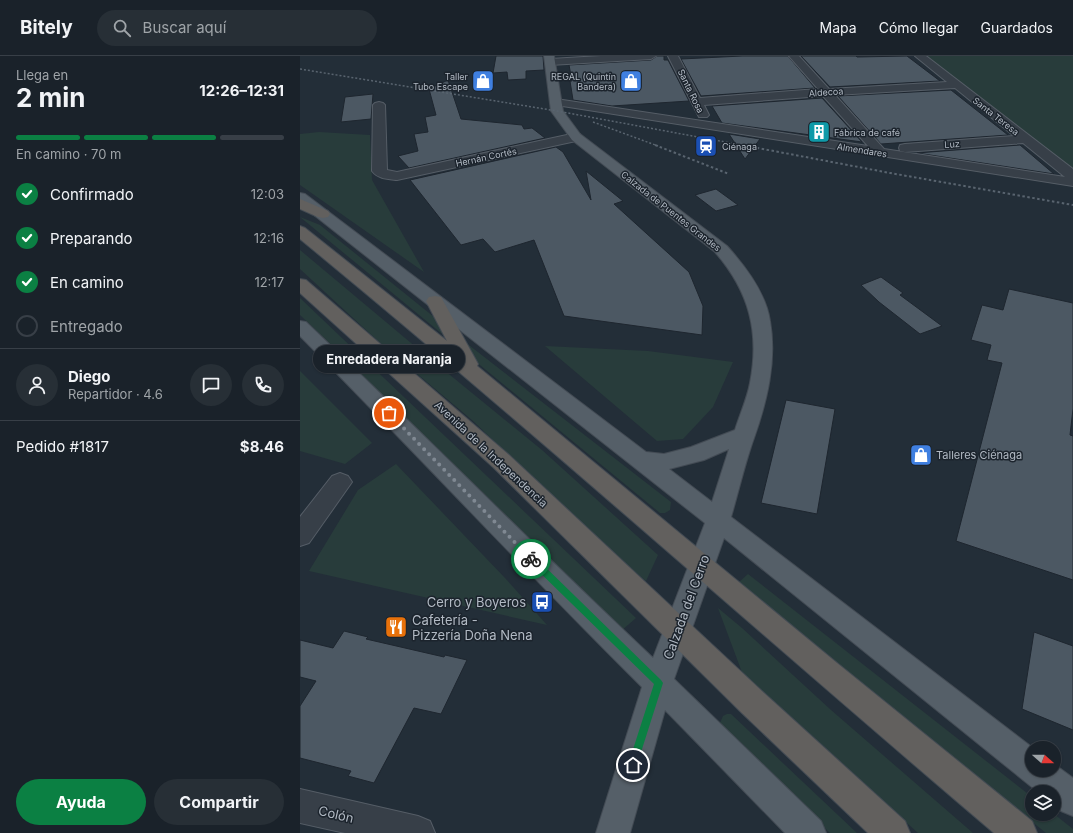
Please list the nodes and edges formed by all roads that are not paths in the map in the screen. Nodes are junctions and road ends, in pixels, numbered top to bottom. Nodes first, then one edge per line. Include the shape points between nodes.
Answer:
1 (651, 56) edge
2 (673, 56) edge
3 (794, 56) edge
4 (920, 56) edge
5 (550, 59) edge
6 (957, 85) junction
7 (826, 92) junction
8 (556, 102) junction
9 (696, 102) junction
10 (380, 105) dead end
11 (708, 126) junction
12 (576, 137) junction
13 (1026, 139) junction
14 (879, 151) junction
15 (1073, 176) edge
16 (1073, 182) edge
17 (300, 197) edge
18 (300, 203) edge
19 (323, 214) junction
20 (300, 231) edge
21 (300, 284) edge
22 (435, 301) junction
23 (300, 326) edge
24 (473, 374) junction
25 (745, 434) junction
26 (640, 459) junction
27 (340, 482) dead end
28 (718, 520) junction
29 (300, 536) edge
30 (702, 564) junction
31 (677, 630) junction
32 (658, 683) junction
33 (1025, 761) edge
34 (1045, 777) edge
35 (1073, 799) edge
36 (300, 806) edge
37 (418, 833) edge
38 (613, 833) edge
39 (809, 833) edge
40 (894, 833) edge
41 (1020, 833) edge

1 - 5 street
2 - 9 street, Santa Rosa
3 - 7 street
4 - 6 street, Santa Teresa
5 - 8 main road, Calzada de Puentes Grandes
6 - 7 street, Aldecoa
6 - 13 street, Santa Teresa
7 - 9 street, Aldecoa
7 - 14 street
8 - 11 street, Almendares
8 - 12 main road, Calzada de Puentes Grandes via 558,111
9 - 11 street, Santa Rosa
10 - 12 street, Hernán Cortés via 379,171 383,174 397,176
11 - 14 street, Almendares
12 - 25 main road, Calzada de Puentes Grandes via 721,249 745,281 761,320 763,345 760,383
13 - 14 street, Luz
13 - 15 street, Santa Teresa
14 - 16 street, Almendares
17 - 19 main road
18 - 19 highway
19 - 22 main road
20 - 24 highway
21 - 31 highway, Avenida de la Independencia via 501,461
22 - 24 highway
22 - 26 main road
23 - 32 main road
24 - 30 highway
25 - 26 main road via 696,454 664,462
25 - 28 main road, Calzada de Puentes Grandes
26 - 28 main road
27 - 29 street
28 - 30 main road, Calzada del Cerro
28 - 33 main road
30 - 31 main road, Calzada del Cerro
30 - 41 highway
31 - 32 main road, Calzada del Cerro
31 - 40 highway, Avenida de la Independencia via 753,704
32 - 38 main road, Calzada del Cerro
32 - 39 main road
34 - 35 main road
36 - 37 street, Colón

